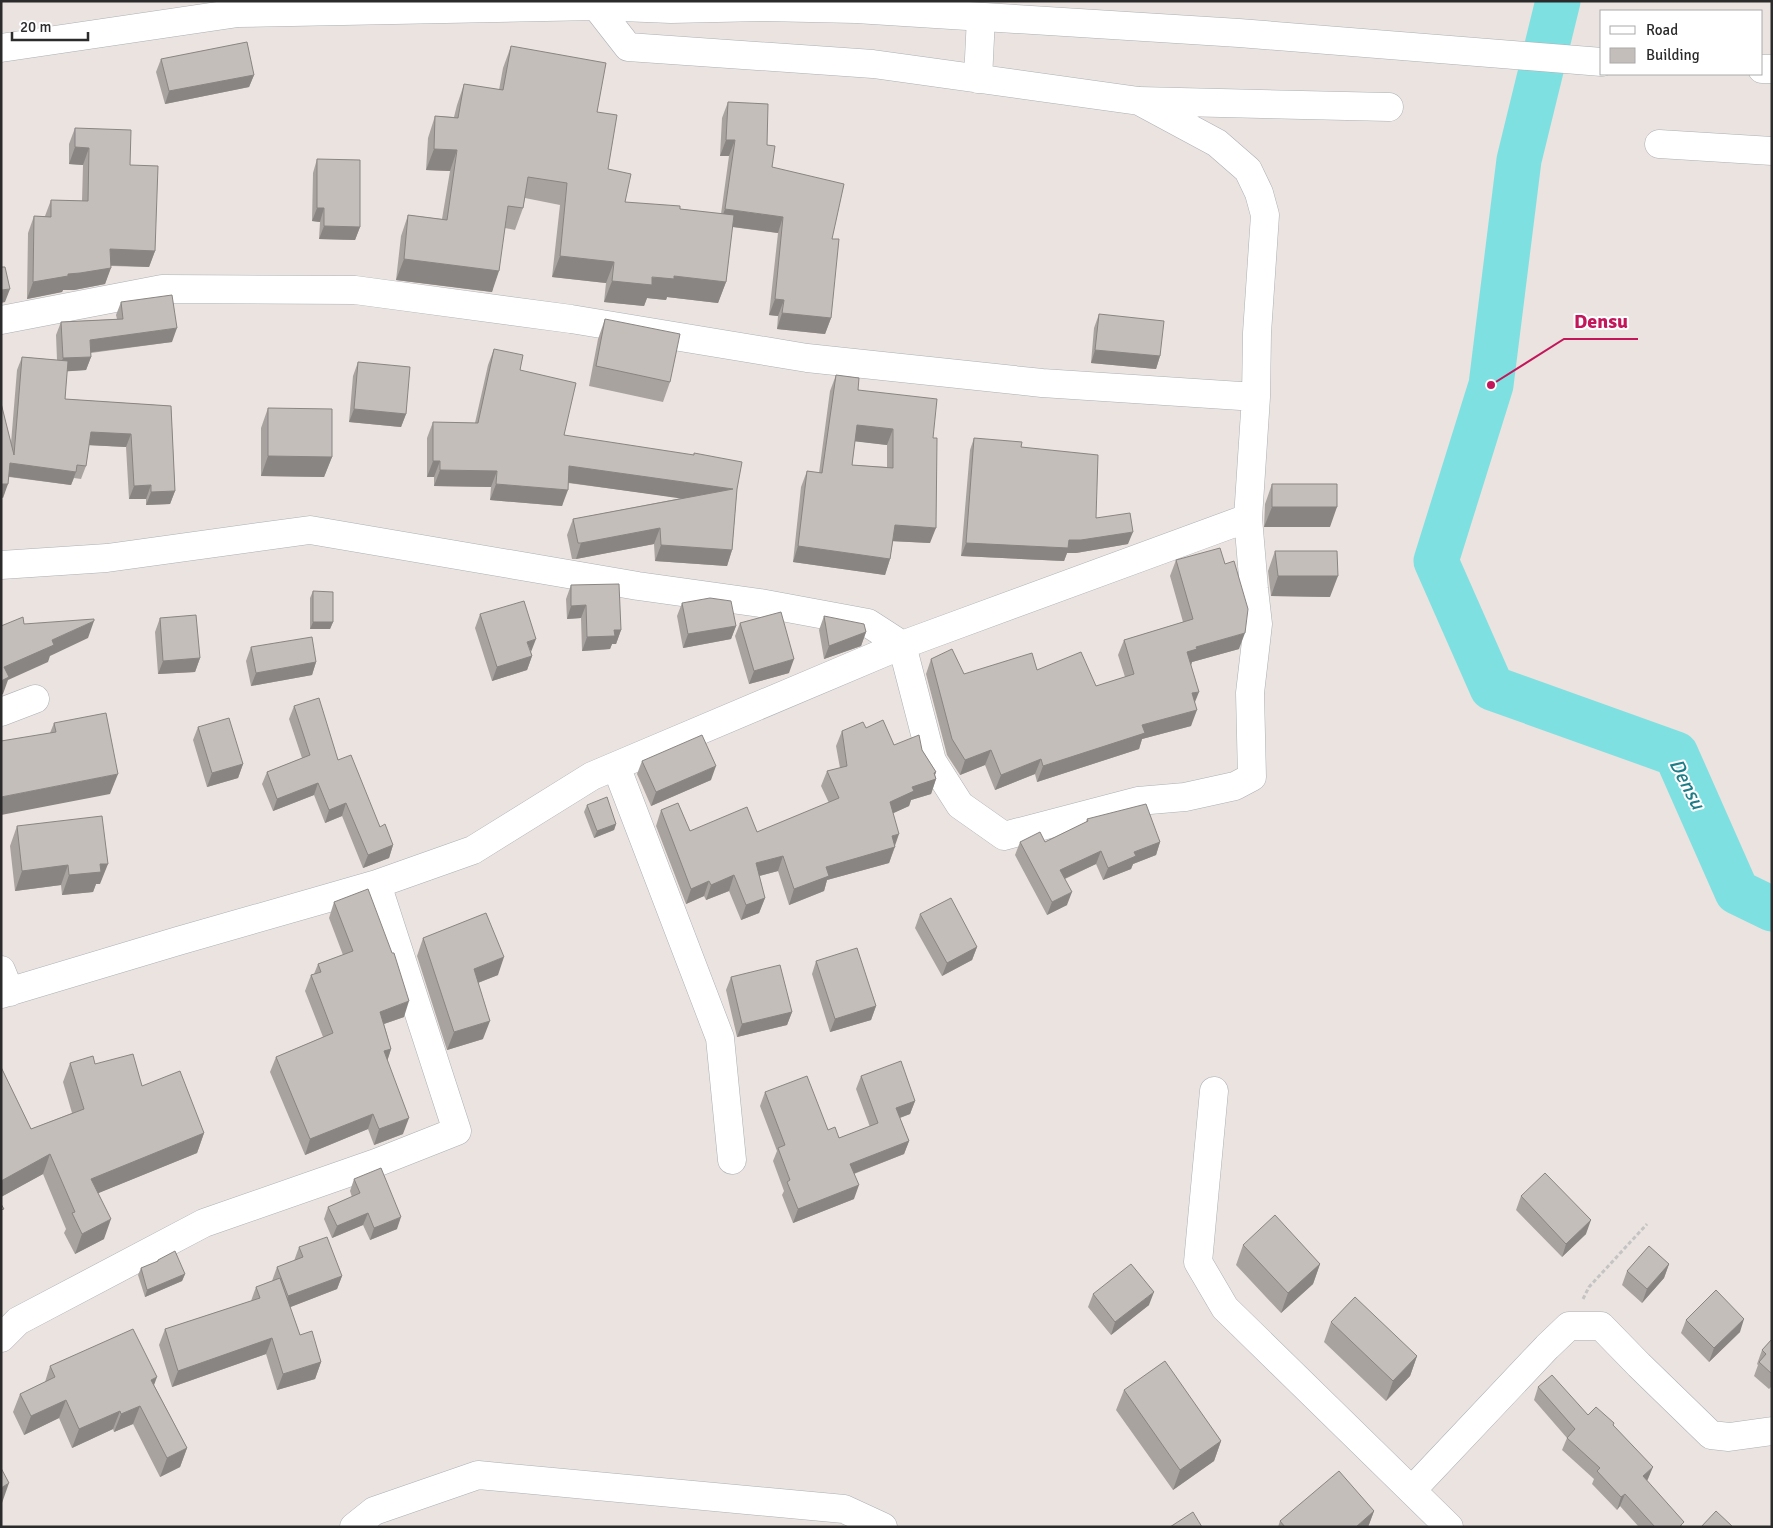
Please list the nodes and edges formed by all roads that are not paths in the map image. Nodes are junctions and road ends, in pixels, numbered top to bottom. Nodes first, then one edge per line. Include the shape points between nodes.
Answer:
1 (596, 4) edge
2 (856, 5) edge
3 (342, 6) edge
4 (981, 17) junction
5 (1, 48) edge
6 (1600, 62) edge
7 (978, 79) junction
8 (1139, 101) junction
9 (1389, 107) dead end
10 (1659, 144) dead end
11 (1772, 151) edge
12 (1, 320) edge
13 (1256, 397) junction
14 (1248, 518) junction
15 (1, 565) edge
16 (902, 645) junction
17 (35, 698) dead end
18 (1, 712) edge
19 (616, 766) junction
20 (377, 884) junction
21 (4, 985) edge
22 (1214, 1091) dead end
23 (732, 1160) dead end
24 (1, 1338) edge
25 (1772, 1431) edge
26 (1412, 1490) junction
27 (1445, 1525) edge
28 (354, 1527) edge
29 (883, 1527) edge

1 - 2 street via 671,9
1 - 3 street
1 - 7 street via 628,47 873,64
2 - 4 street
3 - 5 street via 238,13
4 - 6 street via 1239,33
4 - 7 street
7 - 8 street
8 - 9 street
8 - 13 street via 1217,143 1248,170 1259,193 1264,215
10 - 11 street
12 - 13 street via 162,289 355,290 571,319 807,358 1042,383
13 - 14 street
14 - 16 street
14 - 16 street via 1258,624 1250,693 1252,777 1235,786 1185,797 1138,801 1004,836 960,805 932,761
15 - 16 street via 107,558 310,530 868,623
16 - 19 street
17 - 18 street
19 - 20 street via 592,776 473,850
19 - 23 street via 720,1038
20 - 21 street via 178,941
20 - 24 street via 457,1131 204,1223 18,1321
22 - 26 street via 1198,1262 1224,1308
25 - 26 street via 1729,1437 1711,1435 1600,1326 1569,1326
26 - 27 street
28 - 29 street via 374,1512 478,1475 844,1509

